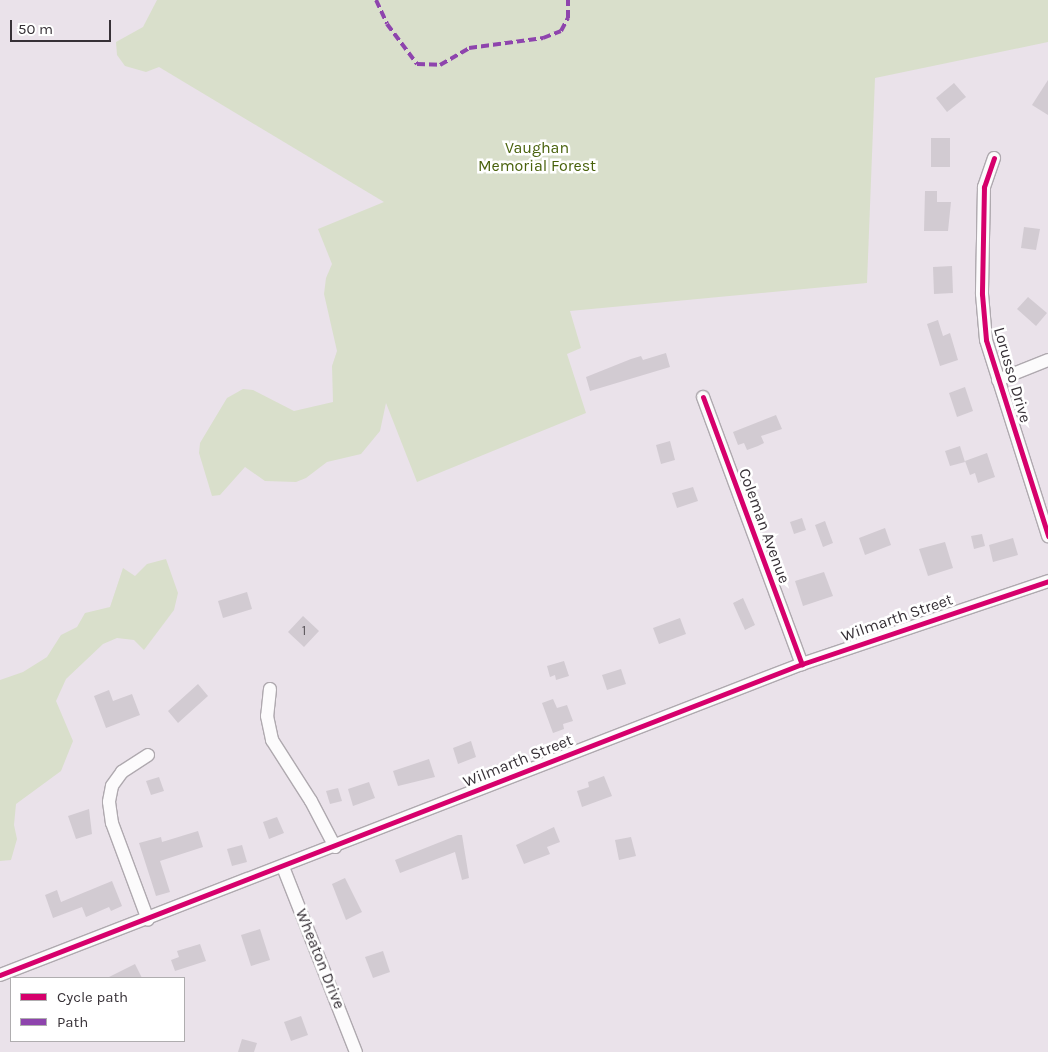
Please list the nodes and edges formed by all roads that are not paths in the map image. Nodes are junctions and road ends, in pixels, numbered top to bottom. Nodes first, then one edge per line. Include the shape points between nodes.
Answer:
1 (994, 158) dead end
2 (1048, 360) edge
3 (998, 380) junction
4 (703, 397) dead end
5 (1048, 536) edge
6 (1048, 581) edge
7 (802, 664) junction
8 (270, 689) dead end
9 (148, 755) dead end
10 (335, 847) junction
11 (283, 867) junction
12 (148, 920) junction
13 (0, 975) edge
14 (356, 1052) edge

1 - 3 street, Lorusso Drive via 984,187 982,294 986,340
2 - 3 street
3 - 5 street, Lorusso Drive
4 - 7 street, Coleman Avenue
6 - 7 street, Wilmarth Street
7 - 10 street, Wilmarth Street
8 - 10 street via 267,716 272,740 311,801
9 - 12 street via 122,772 112,786 109,802 112,823
10 - 11 street, Wilmarth Street
11 - 12 street, Wilmarth Street
11 - 14 street, Wheaton Drive
12 - 13 street, Wilmarth Street

